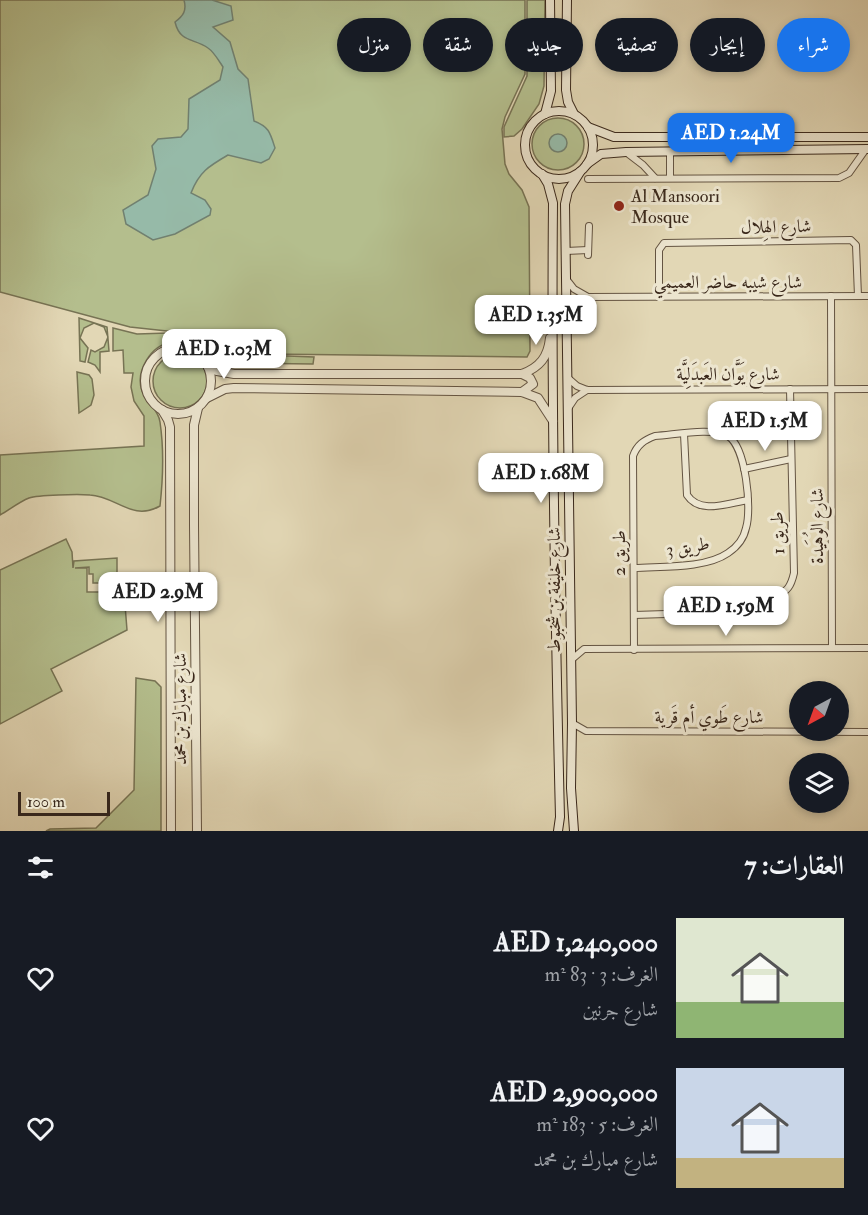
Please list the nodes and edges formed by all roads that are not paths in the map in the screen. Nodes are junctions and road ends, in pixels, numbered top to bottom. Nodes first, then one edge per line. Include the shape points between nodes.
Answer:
1 (550, 0) edge
2 (567, 0) edge
3 (545, 114) junction
4 (574, 114) junction
5 (588, 127) junction
6 (868, 137) edge
7 (867, 149) edge
8 (626, 152) junction
9 (670, 152) junction
10 (587, 164) junction
11 (643, 165) junction
12 (580, 172) junction
13 (542, 174) junction
14 (655, 178) junction
15 (670, 178) junction
16 (588, 179) dead end
17 (639, 179) junction
18 (589, 226) dead end
19 (566, 251) junction
20 (567, 280) junction
21 (831, 296) junction
22 (858, 296) junction
23 (868, 296) edge
24 (588, 297) junction
25 (659, 297) junction
26 (568, 311) junction
27 (552, 321) junction
28 (568, 326) junction
29 (592, 326) dead end
30 (208, 367) junction
31 (522, 374) junction
32 (569, 379) junction
33 (790, 389) junction
34 (832, 389) junction
35 (868, 389) edge
36 (587, 390) junction
37 (522, 392) junction
38 (207, 398) junction
39 (569, 407) junction
40 (198, 408) junction
41 (162, 410) junction
42 (553, 422) junction
43 (684, 434) junction
44 (633, 456) joint
45 (791, 459) junction
46 (744, 469) junction
47 (748, 500) junction
48 (634, 568) junction
49 (634, 615) junction
50 (571, 640) junction
51 (832, 648) junction
52 (868, 648) edge
53 (584, 649) junction
54 (634, 650) junction
55 (571, 660) junction
56 (572, 723) junction
57 (586, 731) junction
58 (868, 732) edge
59 (572, 744) junction
60 (171, 831) edge
61 (196, 831) edge
62 (558, 831) edge
63 (574, 831) edge

1 - 3 main road via 551,91
2 - 4 main road via 566,90
3 - 4 main road
3 - 13 main road via 530,127 525,146 533,167
4 - 5 main road
5 - 6 main road via 614,137
5 - 10 main road via 593,146
7 - 9 main road
7 - 15 street via 849,173 839,178
8 - 9 main road
8 - 10 main road via 602,154
8 - 11 street
9 - 15 street
10 - 12 main road
11 - 14 street
11 - 17 street
12 - 13 main road via 561,179
12 - 19 main road, شارع خليفة بن شخبوط via 568,191
13 - 27 main road, شارع خليفة بن شخبوط via 553,203
14 - 15 street
14 - 17 street
16 - 17 street
18 - 19 street via 588,253
19 - 20 main road, شارع خليفة بن شخبوط
20 - 24 street
20 - 26 main road, شارع خليفة بن شخبوط
21 - 22 street, شارع شيبه حاضر العميمي
21 - 25 street, شارع شيبه حاضر العميمي
21 - 34 street, شارع الوُهَيدة
22 - 23 street, شارع شيبه حاضر العميمي
22 - 25 street, شارع الهِلال via 856,245 851,240 664,243 658,250
24 - 25 street, شارع شيبه حاضر العميمي
24 - 26 street
26 - 28 main road, شارع خليفة بن شخبوط
27 - 31 street via 546,356 537,367
27 - 42 main road, شارع خليفة بن شخبوط
28 - 29 street
28 - 32 main road, شارع خليفة بن شخبوط
30 - 31 street via 234,374
30 - 38 street via 211,388
30 - 41 street via 202,358 182,349 171,349 152,361 147,371 148,393
31 - 37 street via 532,384
32 - 36 street
32 - 39 main road, شارع خليفة بن شخبوط
33 - 34 street, شارع يَوَّان العَبدَلِيَّة
33 - 36 street, شارع يَوَّان العَبدَلِيَّة
33 - 45 street, طريق 1
34 - 35 street, شارع يَوَّان العَبدَلِيَّة
34 - 51 street, شارع الوُهَيدة
36 - 39 street
37 - 38 street via 234,388
37 - 42 street via 542,401
38 - 40 street
39 - 50 main road, شارع خليفة بن شخبوط
40 - 41 street via 180,414
40 - 61 street, شارع مبارك بن محمد via 194,425
41 - 60 street, شارع مبارك بن محمد via 170,428
42 - 62 main road, شارع خليفة بن شخبوط
43 - 44 street, طريق 3 via 647,438
43 - 46 street, طريق 3 via 712,432 730,437
43 - 47 street via 687,495 691,501 699,506 714,506
44 - 48 street, طريق 2
45 - 46 street
45 - 49 street, طريق 1 via 794,573 790,586 775,597 698,613
46 - 47 street, طريق 3
47 - 48 street, طريق 3 via 746,528 736,547 727,554 694,564
48 - 49 street, طريق 2
49 - 54 street, طريق 2
50 - 53 street
50 - 55 main road, شارع خليفة بن شخبوط
51 - 52 street
51 - 54 street
53 - 54 street
53 - 55 street
55 - 56 main road, شارع خليفة بن شخبوط
56 - 57 street, شارع طَوي أم قَرية
56 - 59 main road, شارع خليفة بن شخبوط
57 - 58 street, شارع طَوي أم قَرية
57 - 59 street
59 - 63 main road, شارع خليفة بن شخبوط

